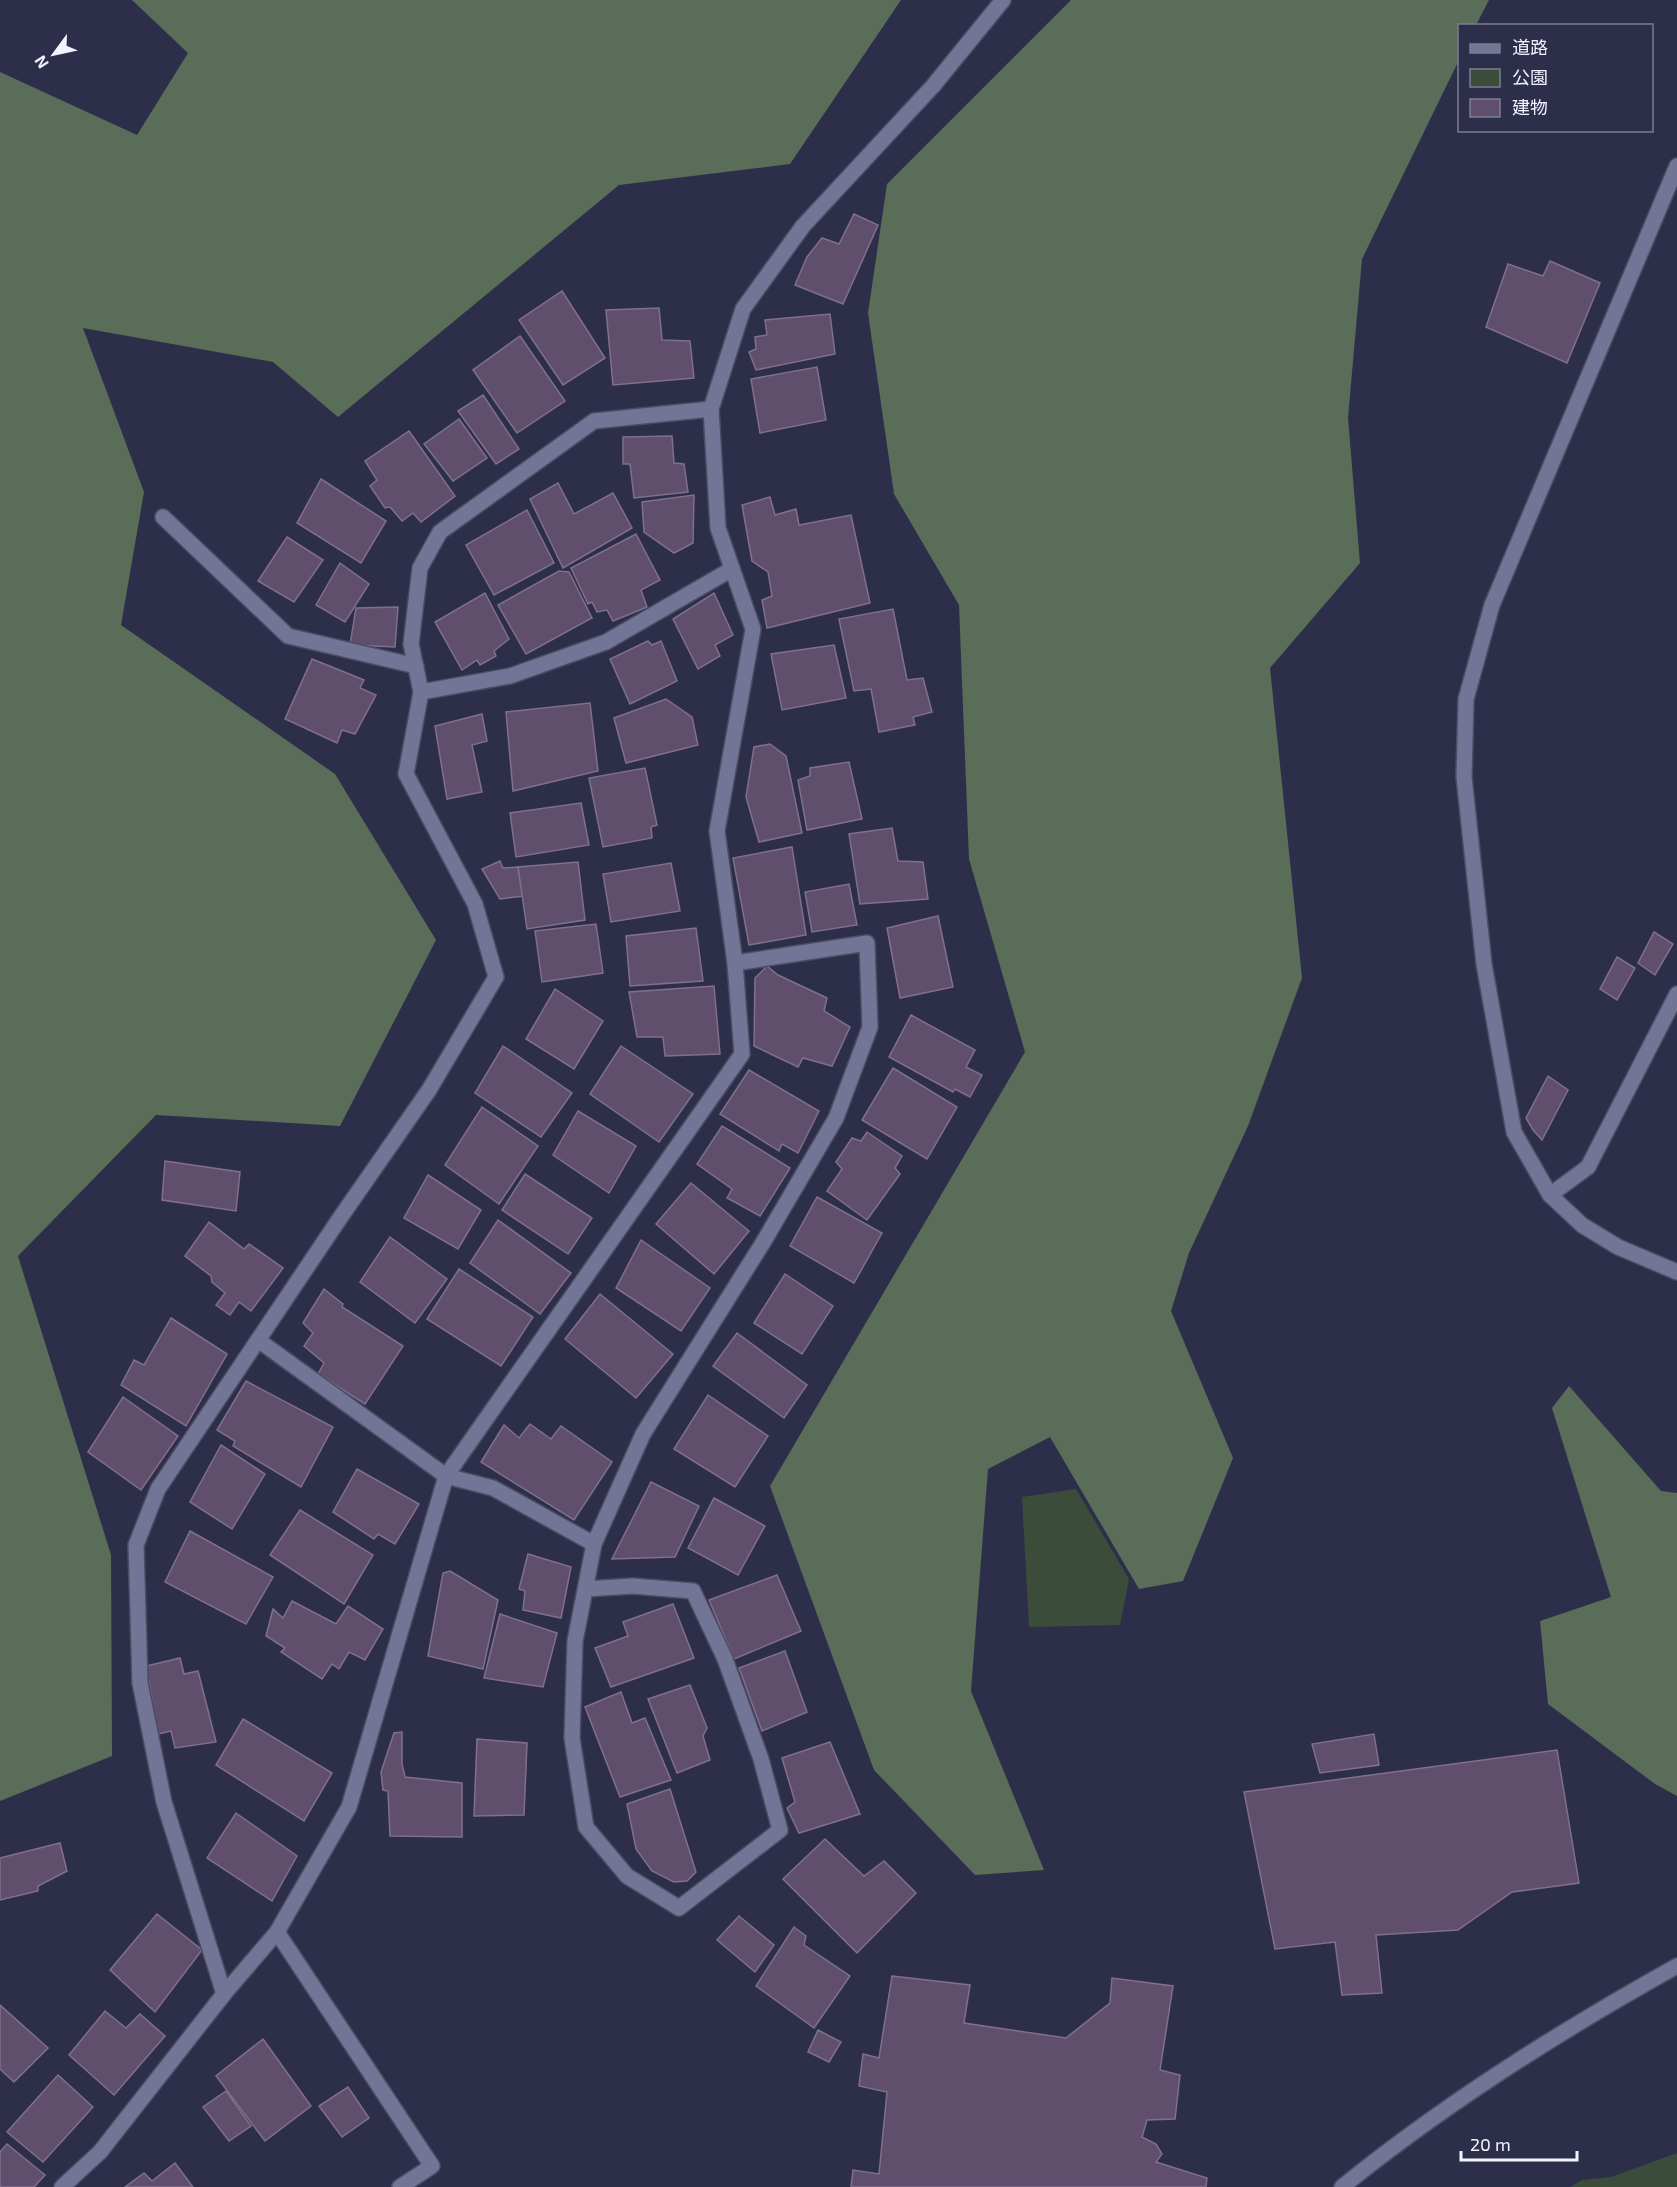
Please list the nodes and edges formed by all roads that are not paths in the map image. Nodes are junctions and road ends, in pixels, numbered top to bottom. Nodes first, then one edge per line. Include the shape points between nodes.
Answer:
1 (1003, 0) edge
2 (1677, 166) edge
3 (711, 409) junction
4 (163, 517) dead end
5 (732, 569) junction
6 (416, 666) junction
7 (421, 692) junction
8 (735, 963) junction
9 (1677, 994) edge
10 (1550, 1195) junction
11 (1677, 1272) edge
12 (258, 1340) junction
13 (446, 1476) junction
14 (594, 1544) junction
15 (585, 1589) junction
16 (277, 1932) junction
17 (1677, 1966) edge
18 (224, 1994) junction
19 (62, 2187) edge
20 (400, 2187) edge
21 (1342, 2187) edge

1 - 3 street via 933,86 803,226 743,309
2 - 10 street via 1491,605 1466,699 1464,777 1484,964 1514,1132
3 - 5 street via 718,528
3 - 6 street via 594,421 440,532 420,568 411,644
4 - 6 street via 288,636
5 - 7 street via 606,642 510,676
5 - 8 street via 753,629 717,831
6 - 7 street
7 - 12 street via 406,774 475,904 496,978 429,1090
8 - 13 street via 742,1054
8 - 14 street via 867,944 870,1028 836,1118 643,1434
9 - 10 street via 1588,1167
10 - 11 street via 1591,1231
12 - 13 street
12 - 18 street via 158,1489 136,1545 140,1683 164,1802
13 - 14 street via 493,1488
13 - 16 street via 349,1807
14 - 15 street
15 - 15 street via 575,1641 572,1738 586,1827 627,1876 679,1908 780,1830 761,1759 725,1659 693,1591 633,1586
16 - 18 street
16 - 20 street via 432,2166
17 - 21 street via 1532,2050 1399,2141
18 - 19 street via 100,2152

